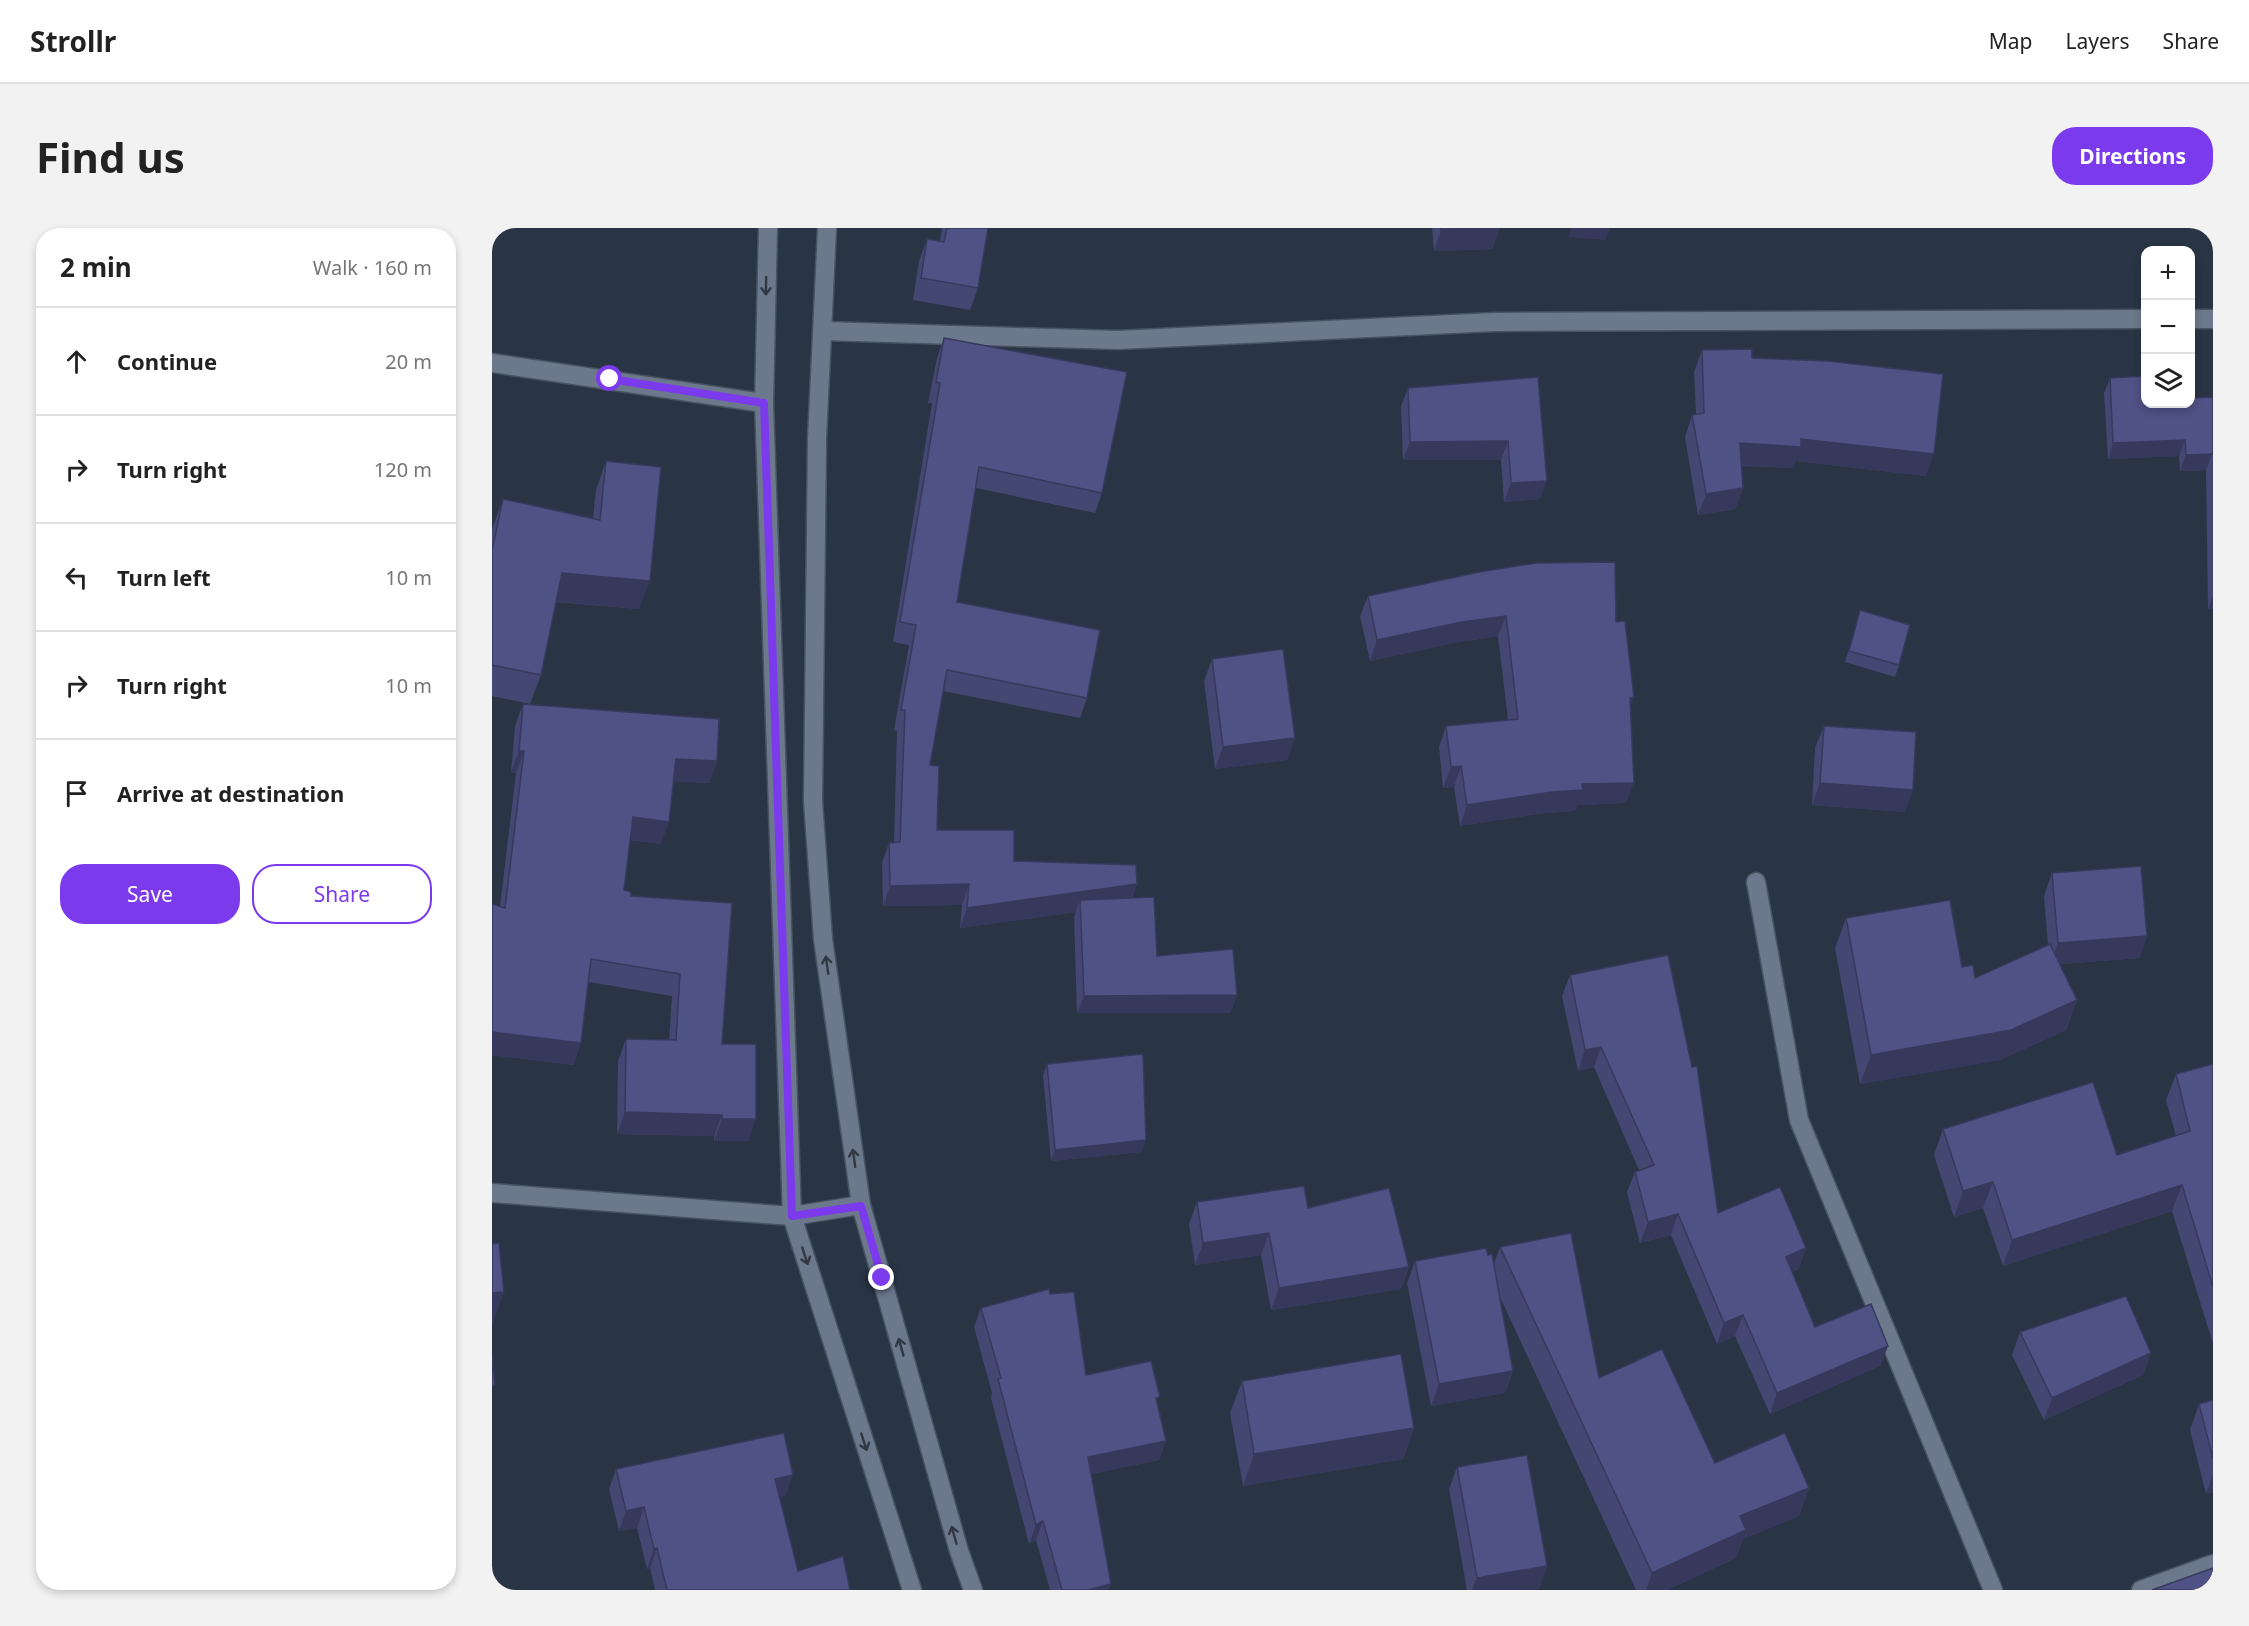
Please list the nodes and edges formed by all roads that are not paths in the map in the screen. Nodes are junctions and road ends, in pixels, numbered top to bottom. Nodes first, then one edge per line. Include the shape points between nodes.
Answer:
1 (768, 228) edge
2 (826, 228) edge
3 (2141, 319) edge
4 (2195, 319) edge
5 (2213, 319) edge
6 (823, 331) junction
7 (492, 363) edge
8 (764, 403) junction
9 (1756, 882) dead end
10 (492, 1193) edge
11 (861, 1206) junction
12 (792, 1216) junction
13 (2213, 1564) edge
14 (912, 1590) edge
15 (973, 1590) edge
16 (1993, 1590) edge
17 (2141, 1590) edge

1 -> 8 street
2 - 6 street
3 - 6 street via 1494,322 1118,340
4 - 5 street
11 -> 6 street via 823,939 813,801 817,439
7 - 8 street
8 - 12 street
9 - 16 street via 1800,1120
10 - 12 street
11 - 12 street
15 -> 11 street
12 -> 14 street
13 - 17 street

